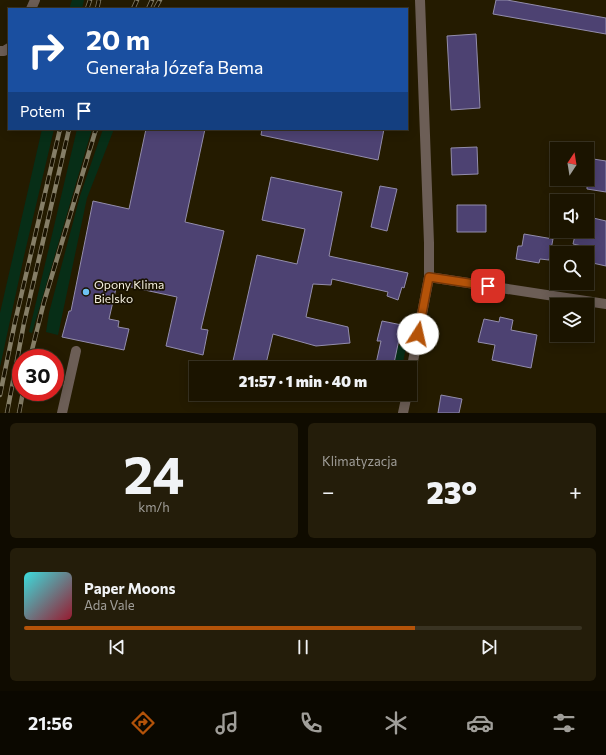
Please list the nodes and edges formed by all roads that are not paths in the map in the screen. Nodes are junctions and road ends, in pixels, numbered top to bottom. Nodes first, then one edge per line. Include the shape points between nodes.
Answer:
1 (420, 0) edge
2 (429, 277) junction
3 (606, 304) edge
4 (76, 351) dead end
5 (413, 361) edge
6 (406, 401) edge
7 (62, 413) edge
8 (403, 413) edge

1 - 2 street
2 - 3 street
2 - 5 street
4 - 7 street
6 - 8 street

